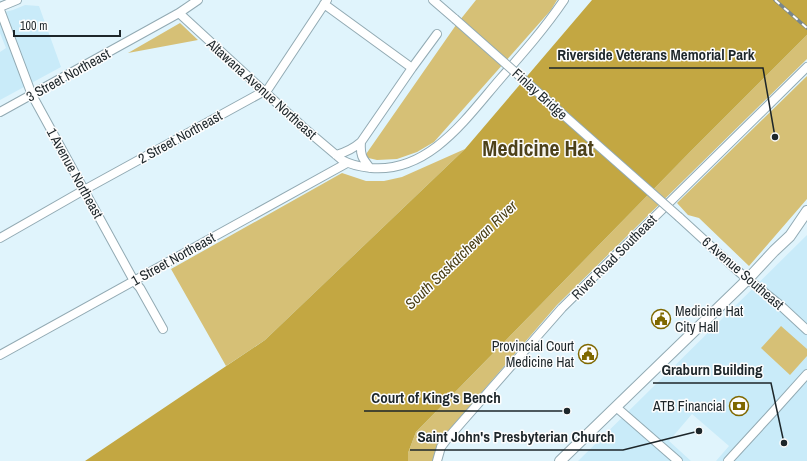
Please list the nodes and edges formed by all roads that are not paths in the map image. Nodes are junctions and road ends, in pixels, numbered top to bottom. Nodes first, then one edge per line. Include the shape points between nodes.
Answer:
1 (17, 0) edge
2 (198, 0) edge
3 (434, 0) edge
4 (564, 0) edge
5 (326, 2) edge
6 (0, 7) edge
7 (0, 10) edge
8 (179, 13) junction
9 (437, 34) dead end
10 (807, 67) edge
11 (412, 68) junction
12 (263, 92) junction
13 (32, 95) junction
14 (0, 112) edge
15 (361, 142) junction
16 (336, 155) junction
17 (347, 163) junction
18 (370, 168) junction
19 (84, 190) junction
20 (807, 211) edge
21 (679, 217) joint
22 (807, 222) edge
23 (790, 236) junction
24 (0, 238) edge
25 (748, 279) junction
26 (134, 281) junction
27 (163, 328) dead end
28 (807, 330) edge
29 (0, 355) edge
30 (807, 374) edge
31 (616, 407) junction
32 (437, 461) edge
33 (560, 461) edge
34 (678, 461) edge
35 (728, 461) edge

1 - 6 street
2 - 8 street, 3 Street Northeast
3 - 21 street, Finlay Bridge, bridge
4 - 18 street via 539,34 445,140 408,163 387,168
5 - 11 street
5 - 12 street, 2 Street Northeast via 268,89
7 - 13 street, 1 Avenue Northeast
8 - 12 street, Altawana Avenue Northeast
8 - 13 street, 3 Street Northeast
9 - 11 street
10 - 32 street, River Road Southeast via 562,308 447,439 441,447
11 - 15 street
12 - 16 street, Altawana Avenue Northeast
12 - 19 street, 2 Street Northeast
13 - 14 street, 3 Street Northeast
13 - 19 street, 1 Avenue Northeast
15 - 16 street via 348,152
15 - 18 street via 362,158
16 - 17 street, Altawana Avenue Northeast
17 - 18 street
17 - 26 street, 1 Street Northeast
19 - 24 street, 2 Street Northeast
19 - 26 street, 1 Avenue Northeast
20 - 23 main road
21 - 25 street, 6 Avenue Southeast
22 - 23 main road
23 - 25 main road
25 - 28 street, 6 Avenue Southeast
25 - 31 main road
26 - 27 street, 1 Avenue Northeast
26 - 29 street, 1 Street Northeast
30 - 35 street
31 - 33 main road
31 - 34 street

